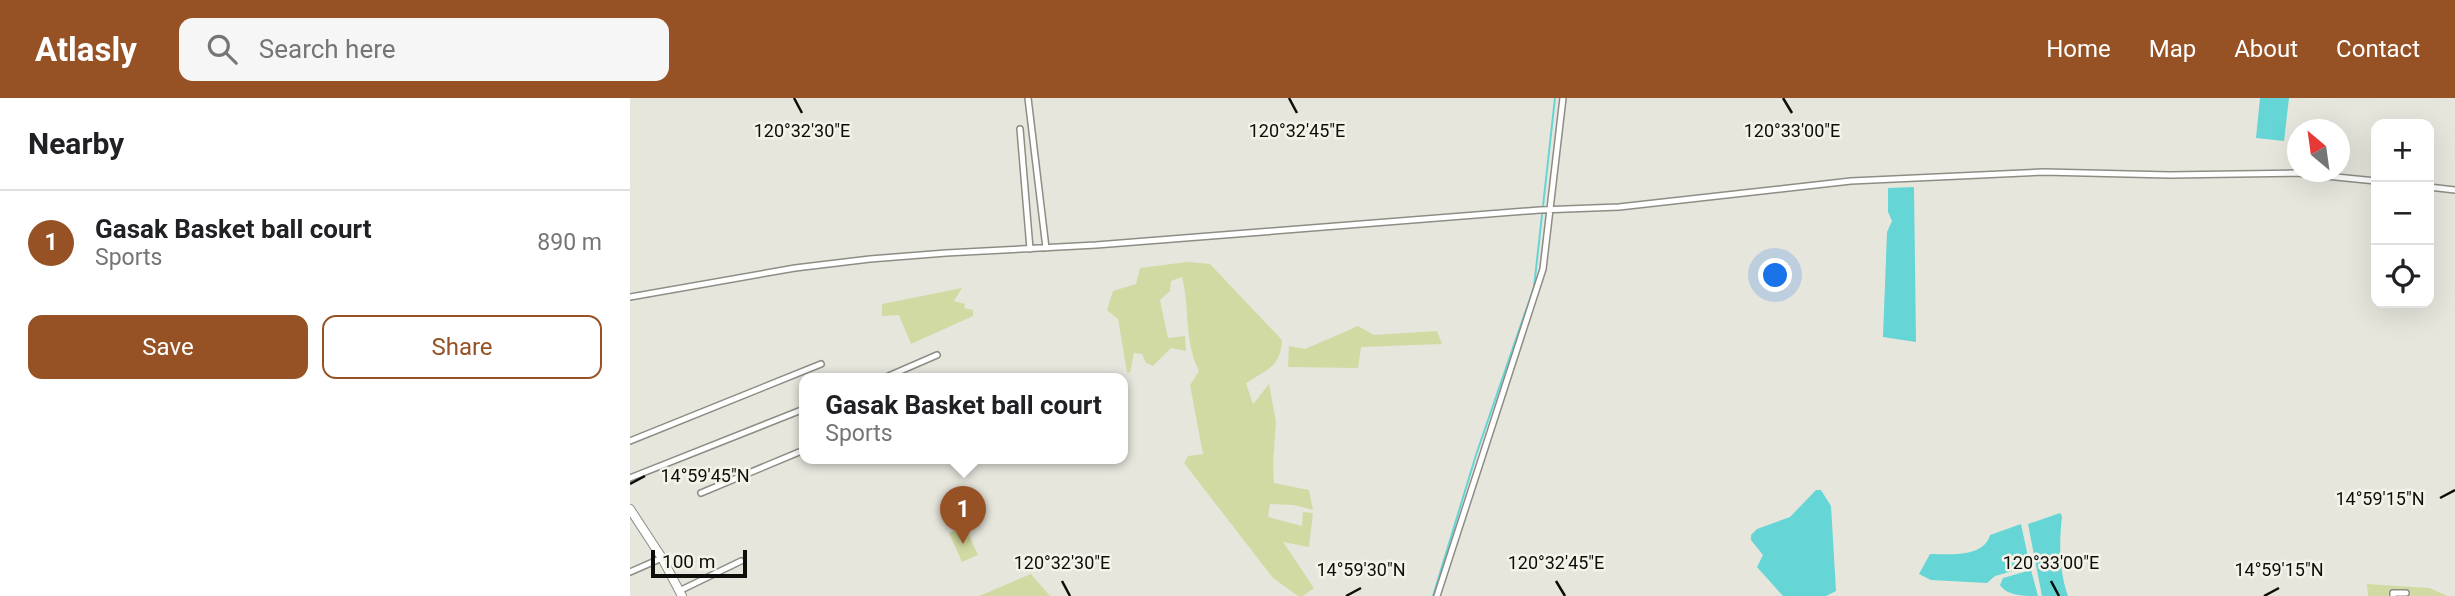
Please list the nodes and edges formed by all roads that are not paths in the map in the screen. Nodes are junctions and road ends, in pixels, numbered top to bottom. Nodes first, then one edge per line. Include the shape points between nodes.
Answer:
1 (1028, 98) edge
2 (1563, 98) edge
3 (1020, 128) dead end
4 (2371, 180) edge
5 (2434, 188) edge
6 (2455, 190) edge
7 (1545, 209) junction
8 (1046, 248) junction
9 (1030, 250) junction
10 (630, 297) edge
11 (937, 355) dead end
12 (821, 364) dead end
13 (896, 373) edge
14 (799, 412) edge
15 (630, 441) edge
16 (799, 452) edge
17 (630, 478) edge
18 (701, 493) dead end
19 (630, 509) edge
20 (662, 558) junction
21 (741, 561) dead end
22 (630, 572) edge
23 (2406, 593) dead end
24 (680, 594) edge
25 (1437, 596) edge
26 (2393, 596) edge

1 - 8 street
2 - 7 street
3 - 9 street
4 - 7 street via 2297,173 2044,172 1810,184 1690,201
5 - 6 street
7 - 8 street
7 - 25 street via 1543,269
8 - 9 street
9 - 10 street via 820,265
11 - 13 street
12 - 15 street
14 - 17 street
16 - 18 street
19 - 20 street
20 - 22 street
20 - 24 street
21 - 24 street
23 - 26 street

